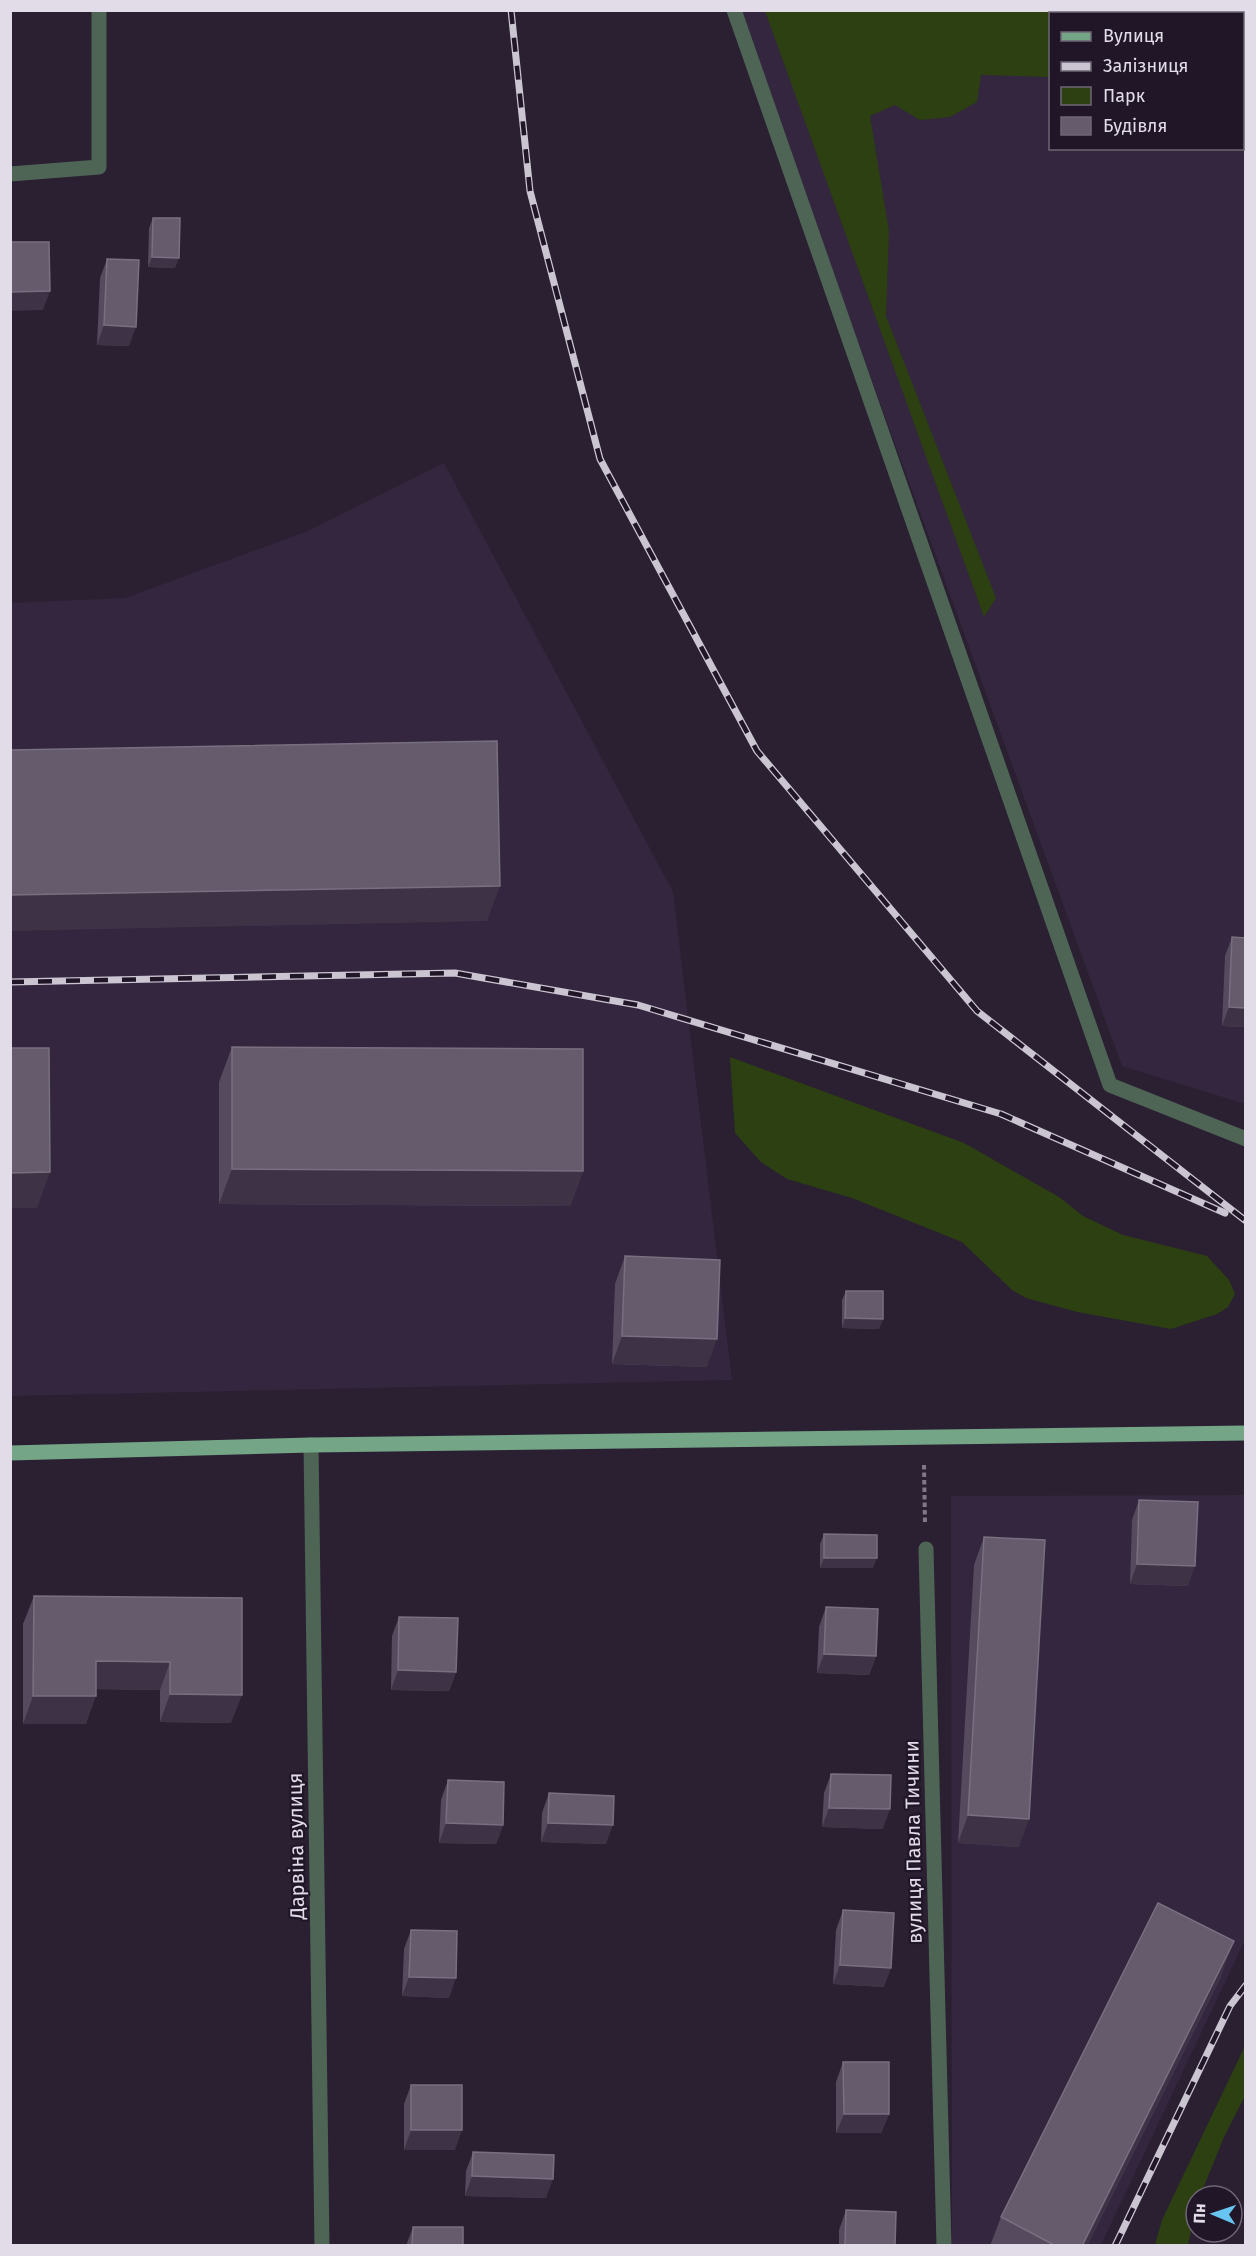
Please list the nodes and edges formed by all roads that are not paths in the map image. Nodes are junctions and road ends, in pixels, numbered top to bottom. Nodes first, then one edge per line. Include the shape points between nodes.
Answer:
1 (99, 10) edge
2 (734, 10) edge
3 (10, 174) edge
4 (1245, 1139) edge
5 (1245, 1433) edge
6 (311, 1445) junction
7 (10, 1453) edge
8 (926, 1549) road end
9 (322, 2246) edge
10 (944, 2246) edge

1 - 3 street via 99,166
2 - 4 street via 1110,1085
5 - 6 main road
6 - 7 main road
6 - 9 street, Дарвіна вулиця
8 - 10 street, вулиця Павла Тичини

